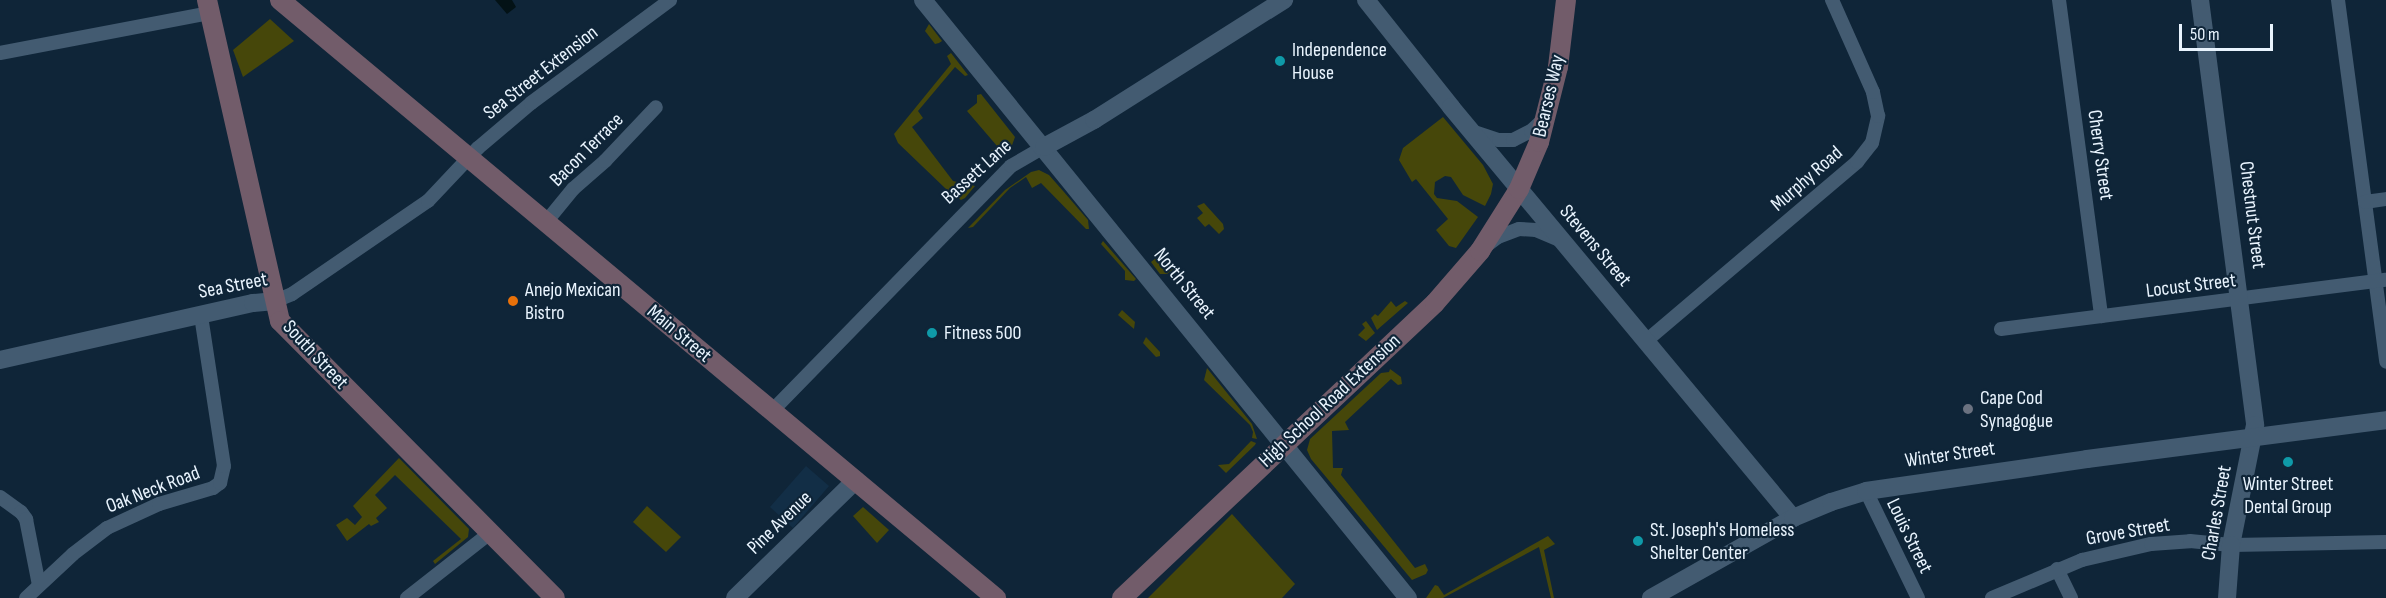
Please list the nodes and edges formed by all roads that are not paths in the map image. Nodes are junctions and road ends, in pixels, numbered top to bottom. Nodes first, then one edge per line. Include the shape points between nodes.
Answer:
1 (280, 0) edge
2 (670, 0) edge
3 (923, 0) edge
4 (1284, 0) edge
5 (1366, 0) edge
6 (1566, 0) edge
7 (1832, 0) edge
8 (2059, 0) edge
9 (2200, 0) edge
10 (2338, 0) edge
11 (208, 6) edge
12 (0, 53) edge
13 (656, 107) dead end
14 (1546, 117) junction
15 (1471, 131) junction
16 (1044, 147) junction
17 (468, 159) junction
18 (1519, 189) junction
19 (2386, 199) edge
20 (2365, 201) junction
21 (546, 222) junction
22 (1562, 241) junction
23 (1480, 251) junction
24 (2381, 281) edge
25 (2240, 299) junction
26 (275, 301) junction
27 (201, 315) junction
28 (2101, 316) junction
29 (2001, 329) dead end
30 (1646, 341) junction
31 (0, 360) edge
32 (2386, 362) edge
33 (772, 411) junction
34 (2386, 420) edge
35 (2254, 437) junction
36 (1283, 444) junction
37 (856, 480) junction
38 (1866, 491) junction
39 (0, 497) edge
40 (1793, 518) junction
41 (490, 534) junction
42 (2386, 542) edge
43 (2231, 545) junction
44 (2057, 569) junction
45 (39, 585) junction
46 (27, 598) edge
47 (406, 598) edge
48 (555, 598) edge
49 (735, 598) edge
50 (996, 598) edge
51 (1122, 598) edge
52 (1408, 598) edge
53 (1651, 598) edge
54 (1918, 598) edge
55 (1992, 598) edge
56 (2071, 598) edge
57 (2227, 598) edge

1 - 17 main road, Main Street
2 - 17 street, Sea Street Extension via 557,82
3 - 16 street, North Street
4 - 16 street, Bassett Lane via 1095,120
5 - 15 street, Stevens Street
6 - 14 main road, Bearses Way via 1558,67
7 - 30 street, Murphy Road via 1873,92 1878,116 1872,143 1857,162
8 - 28 street, Cherry Street
9 - 25 street, Chestnut Street
10 - 20 street
11 - 12 street
11 - 26 main road, South Street
13 - 21 street, Bacon Terrace via 573,189
14 - 15 street via 1514,140 1489,139
14 - 18 main road, Bearses Way
15 - 18 street, Stevens Street
16 - 33 street, Bassett Lane via 1011,166
16 - 36 street, North Street
17 - 21 main road, Main Street
17 - 26 street, Sea Street via 428,201 292,294
18 - 22 street, Stevens Street
18 - 23 main road, High School Road Extension
19 - 20 street
20 - 24 street
21 - 33 main road, Main Street
22 - 23 street via 1536,230 1519,229 1498,237
22 - 30 street, Stevens Street
23 - 36 main road, High School Road Extension via 1435,303
24 - 25 street, Locust Street
24 - 32 street
25 - 28 street, Locust Street
25 - 35 street, Chestnut Street
26 - 27 street, Sea Street
26 - 41 main road, South Street via 285,328
27 - 31 street, Sea Street
27 - 45 street, Oak Neck Road via 224,466 220,483 121,520 85,544
28 - 29 street, Locust Street
30 - 40 street, Stevens Street
33 - 37 main road, Main Street
34 - 35 street, Winter Street
35 - 38 street, Winter Street
35 - 43 street, Charles Street
36 - 51 main road, High School Road Extension
36 - 52 street, North Street
37 - 49 street, Pine Avenue
37 - 50 main road, Main Street
38 - 40 street, Winter Street
38 - 54 street, Louis Street
39 - 45 street via 26,519
40 - 53 street, Winter Street
41 - 47 street
41 - 48 main road, South Street
42 - 43 street, Grove Street
43 - 44 street, Grove Street via 2190,541 2151,544
43 - 57 street, Charles Street
44 - 55 street, Grove Street
44 - 56 street
45 - 46 street, Oak Neck Road

